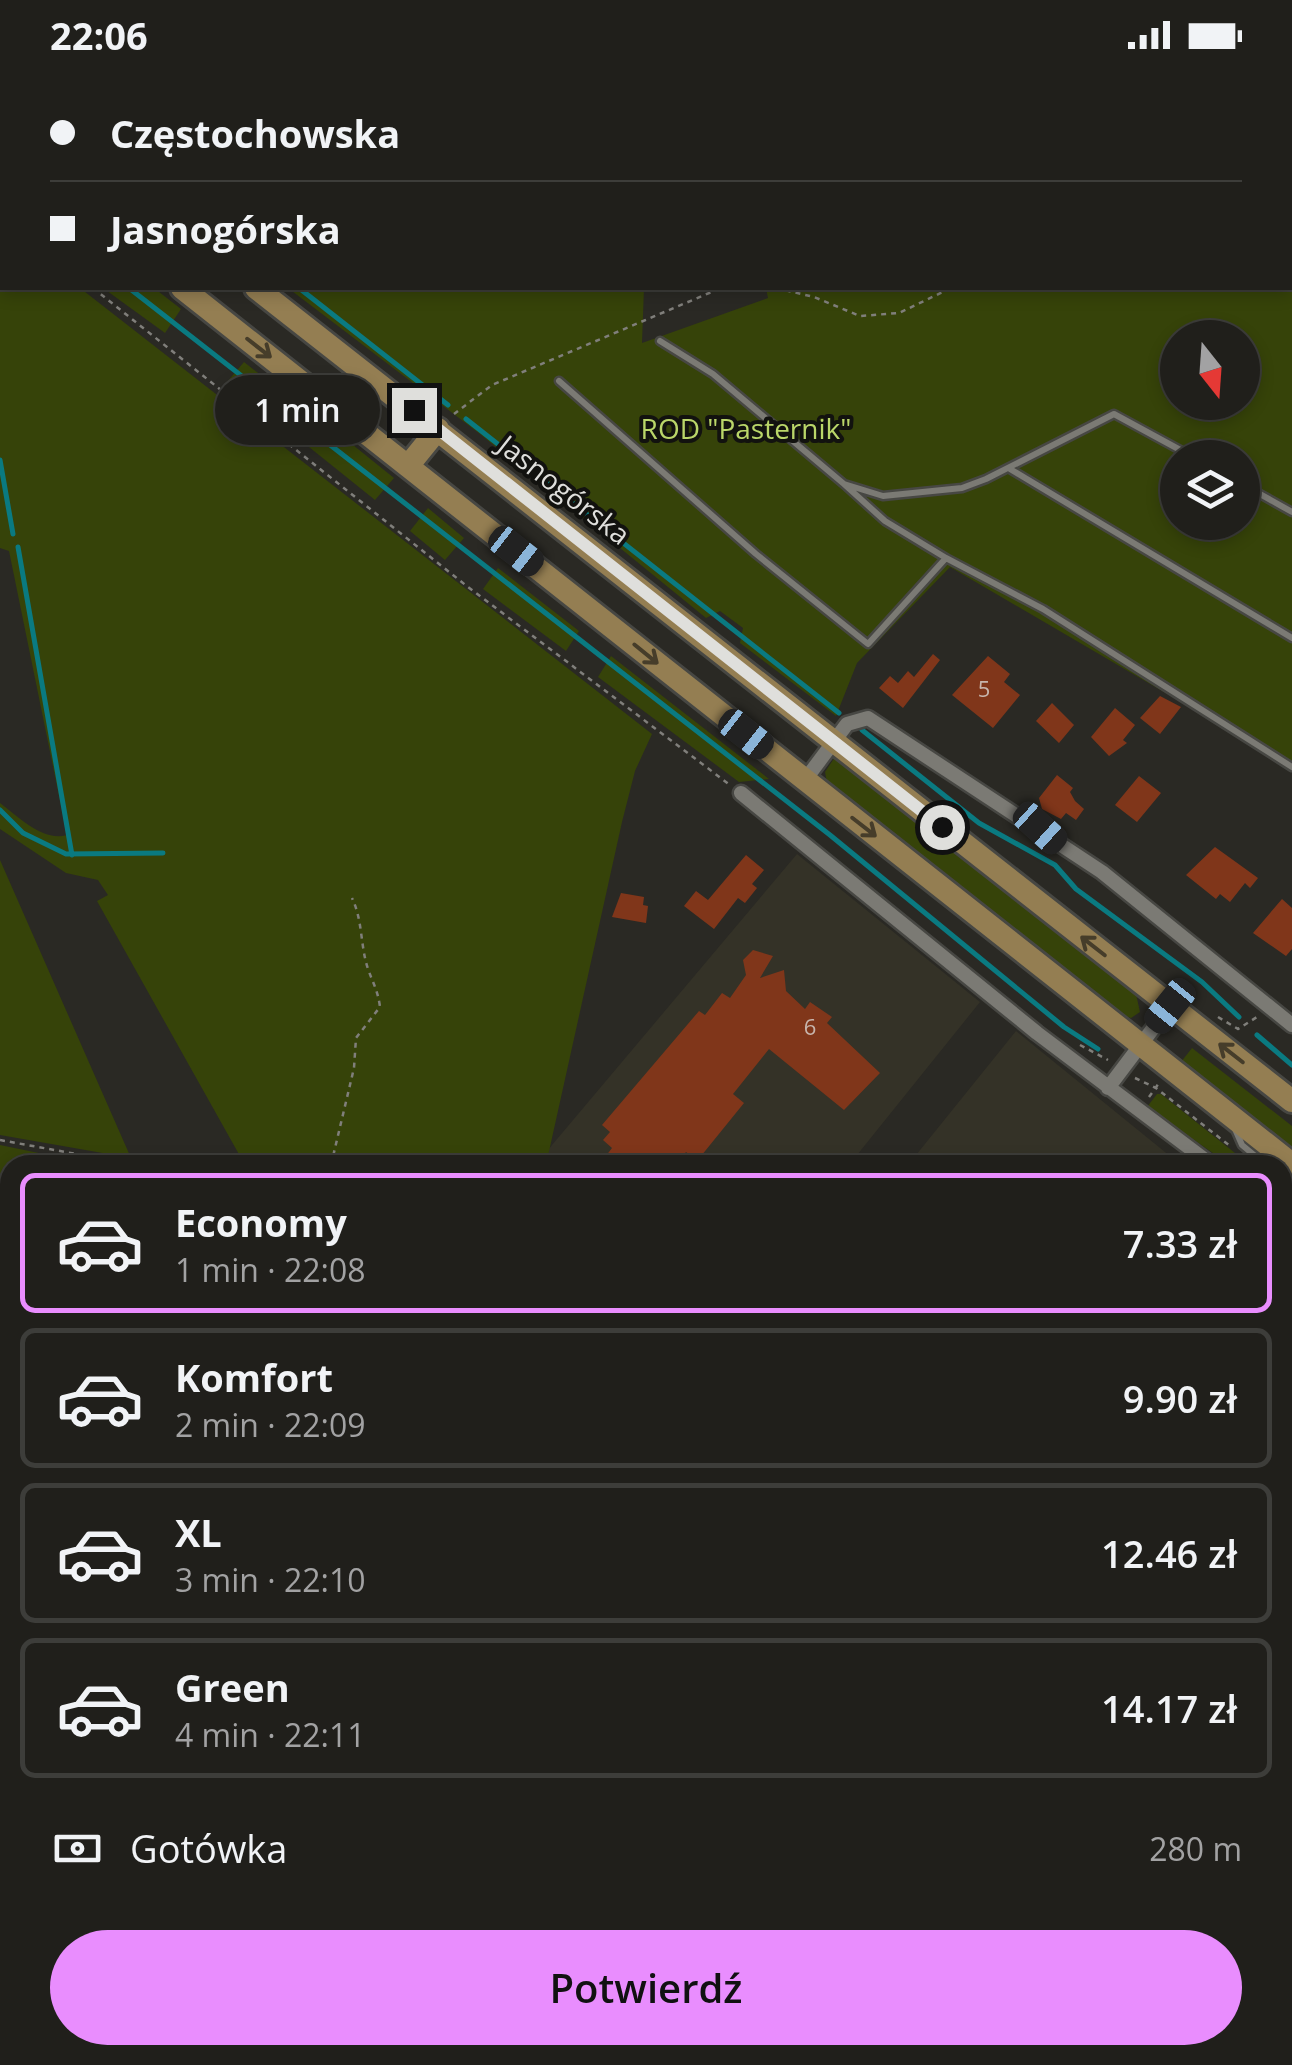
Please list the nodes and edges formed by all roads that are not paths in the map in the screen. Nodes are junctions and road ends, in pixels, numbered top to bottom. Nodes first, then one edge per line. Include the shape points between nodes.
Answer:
1 (185, 290) edge
2 (259, 290) edge
3 (660, 341) dead end
4 (559, 381) dead end
5 (438, 429) junction
6 (1162, 440) edge
7 (408, 466) junction
8 (1010, 469) junction
9 (844, 484) junction
10 (1260, 494) edge
11 (1292, 512) edge
12 (946, 558) junction
13 (1292, 638) edge
14 (834, 741) junction
15 (1292, 767) edge
16 (804, 780) junction
17 (741, 793) road end
18 (1170, 1006) junction
19 (1292, 1024) edge
20 (1139, 1043) junction
21 (1108, 1088) junction
22 (1292, 1101) edge
23 (1227, 1112) junction
24 (1198, 1155) edge
25 (1254, 1155) edge
26 (1281, 1155) edge

1 -> 7 main road
2 - 5 main road, Jasnogórska
3 - 9 lane via 727,385
4 - 12 lane via 868,644
5 - 7 main road
5 - 14 main road, Jasnogórska
6 - 8 lane via 1114,414
7 -> 16 main road
8 - 9 lane via 962,488 883,496
8 - 13 lane
9 - 12 lane via 885,521
10 - 11 lane
12 - 15 lane via 1043,608
14 - 16 street
18 -> 14 main road, Jasnogórska
14 - 19 street via 847,724 868,718 1102,872
16 -> 20 main road
17 - 21 street
18 - 20 street
22 -> 18 main road, Jasnogórska
20 - 21 street
20 - 23 main road
21 - 24 street
23 - 25 lane
23 - 26 main road

